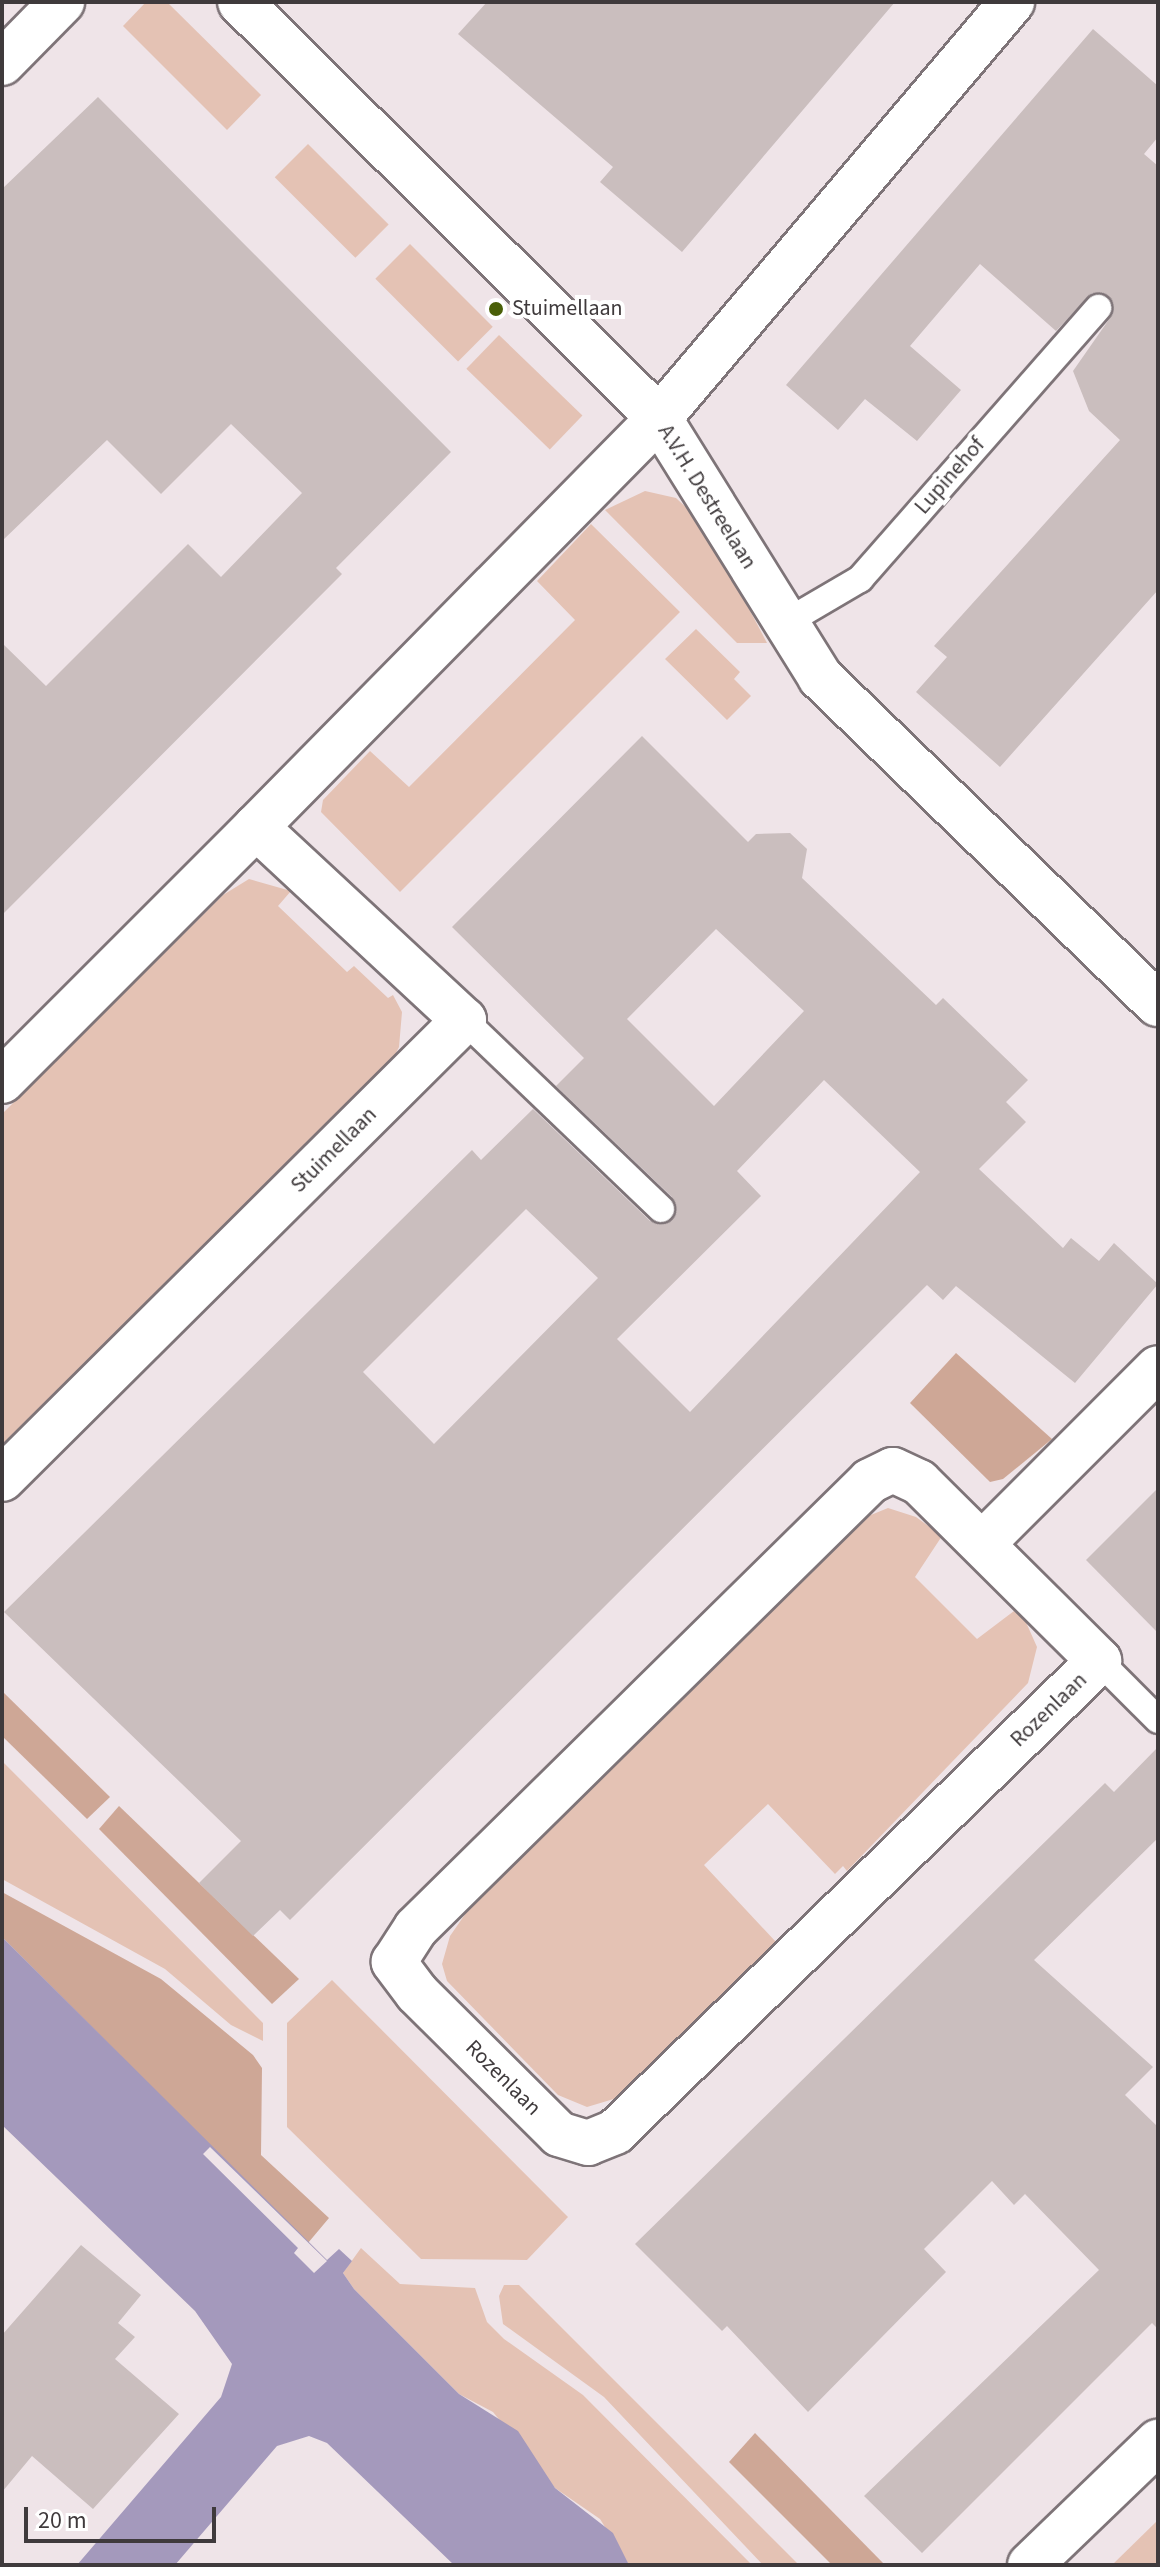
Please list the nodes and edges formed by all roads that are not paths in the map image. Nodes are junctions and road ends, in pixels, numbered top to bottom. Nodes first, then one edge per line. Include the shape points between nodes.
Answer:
1 (62, 2) edge
2 (240, 2) edge
3 (1012, 2) edge
4 (2, 63) edge
5 (1098, 308) dead end
6 (659, 418) junction
7 (785, 623) junction
8 (256, 827) junction
9 (1158, 1004) edge
10 (464, 1020) junction
11 (2, 1081) edge
12 (661, 1209) dead end
13 (1158, 1368) edge
14 (2, 1479) edge
15 (983, 1543) junction
16 (1099, 1661) junction
17 (1158, 1720) edge
18 (1158, 2442) edge
19 (1030, 2565) edge

1 - 4 street
2 - 6 street, A.V.H. Destreelaan
3 - 6 street
5 - 7 lane, Lupinehof via 860,579
6 - 7 street, A.V.H. Destreelaan
6 - 8 street
7 - 9 street, A.V.H. Destreelaan via 820,677
8 - 10 street
8 - 11 street
10 - 12 lane
10 - 14 street, Stuimellaan
13 - 15 street
15 - 16 street, Rozenlaan
15 - 16 street, Rozenlaan via 919,1482 893,1470 870,1481 416,1928 394,1962 417,1993 559,2134 588,2143 615,2132
16 - 17 lane
18 - 19 street

